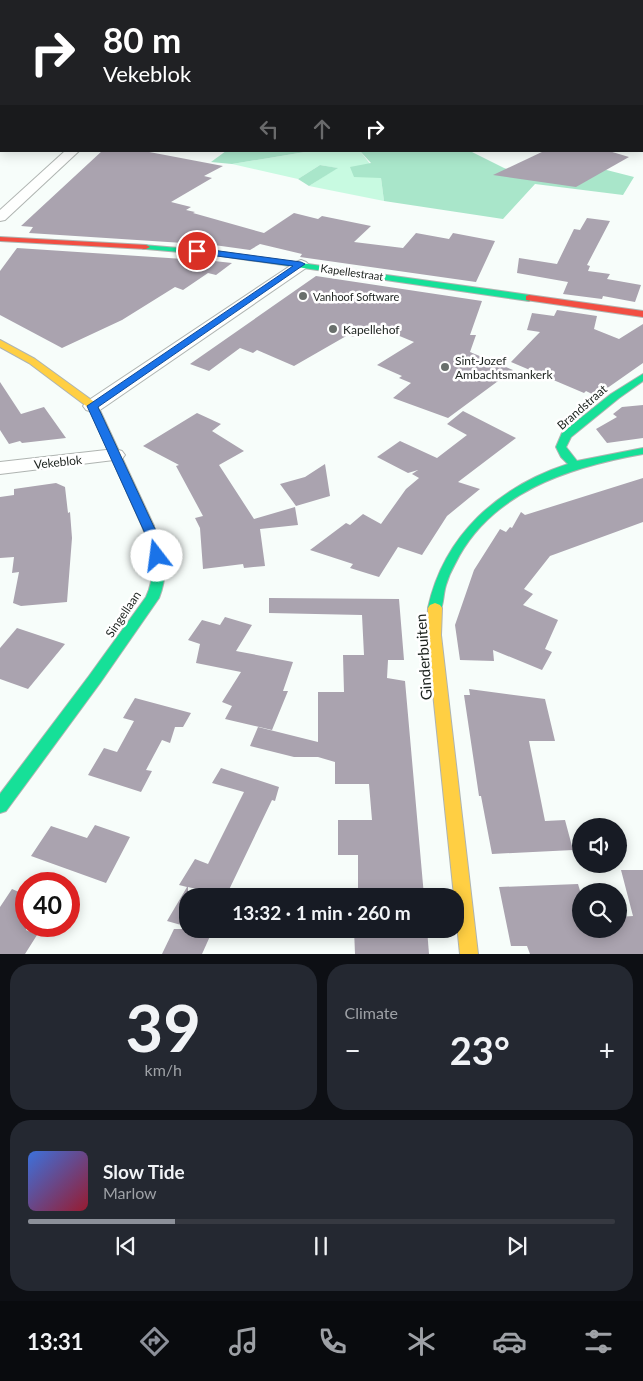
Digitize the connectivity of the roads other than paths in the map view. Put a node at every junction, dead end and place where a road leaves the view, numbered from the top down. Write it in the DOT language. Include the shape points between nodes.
graph roads {
  1 [pos="72,152"];
  2 [pos="0,217"];
  3 [pos="0,239"];
  4 [pos="301,264"];
  5 [pos="643,314"];
  6 [pos="0,342"];
  7 [pos="643,377"];
  8 [pos="92,406"];
  9 [pos="643,451"];
  10 [pos="115,455"];
  11 [pos="575,465"];
  12 [pos="0,468"];
  13 [pos="0,806"];
  14 [pos="469,954"];
  1 -- 2 [label="street"];
  3 -- 4 [label="street, Kapellestraat" via="180,249"];
  4 -- 5 [label="street, Kapellestraat"];
  4 -- 8 [label="street"];
  6 -- 8 [label="street, Singellaan" via="32,361"];
  7 -- 11 [label="street, Brandstraat" via="566,436 561,446"];
  8 -- 10 [label="street, Singellaan"];
  9 -- 11 [label="street, Ginderbuiten"];
  10 -- 12 [label="street, Vekeblok"];
  10 -- 13 [label="street, Singellaan" via="155,542 159,569 157,587 106,664"];
  11 -- 14 [label="street, Ginderbuiten" via="547,476 492,509 450,560 434,609 434,636"];
}
